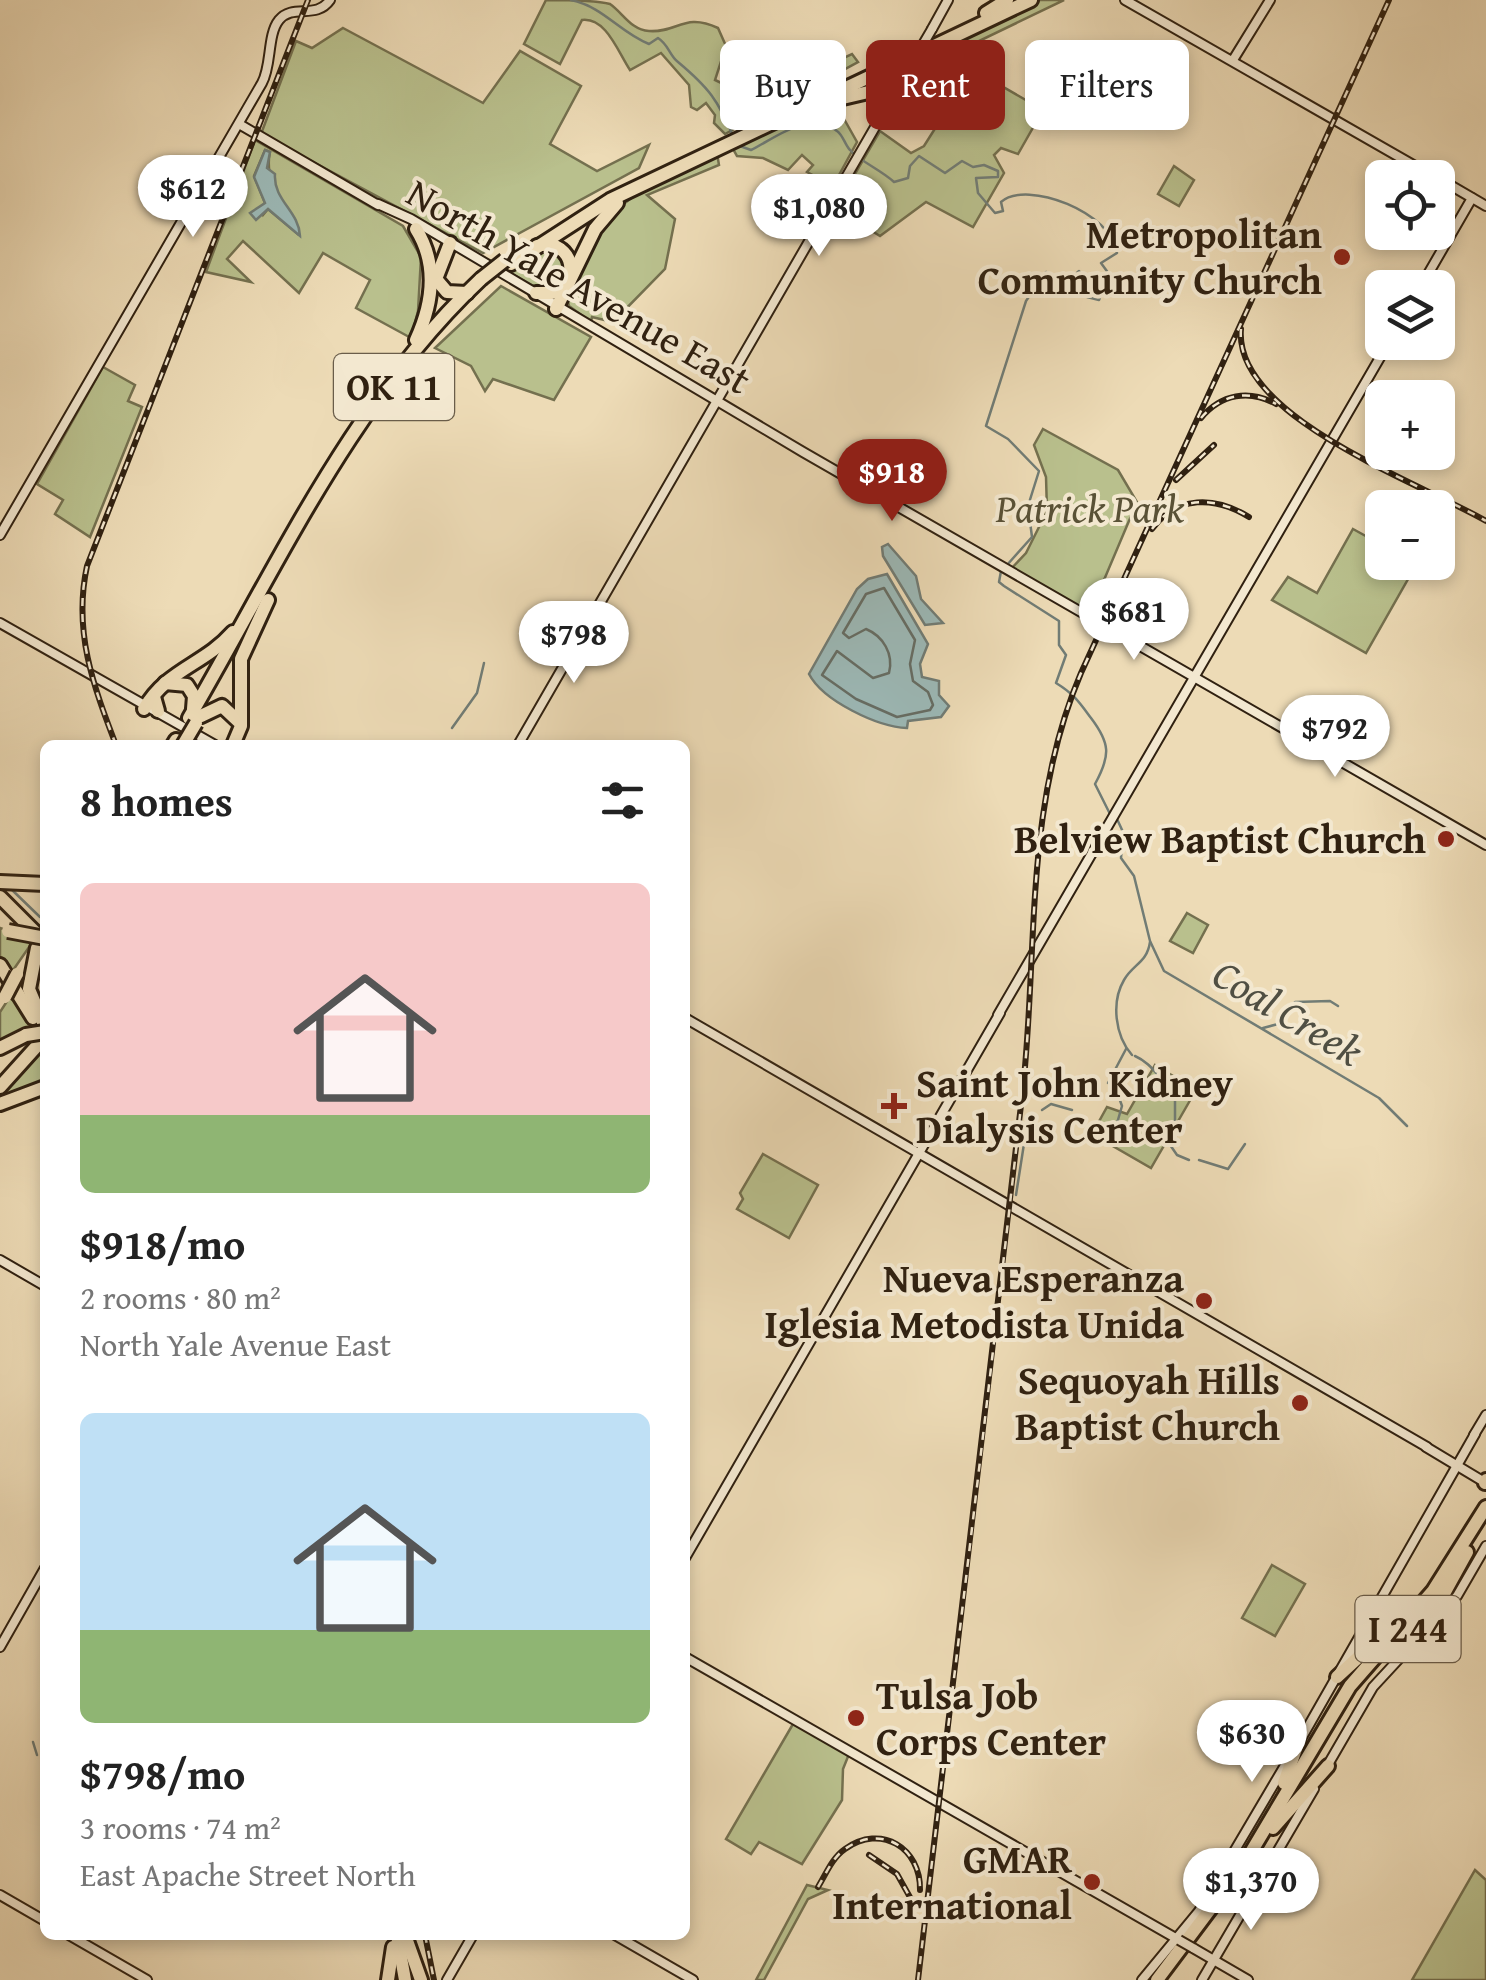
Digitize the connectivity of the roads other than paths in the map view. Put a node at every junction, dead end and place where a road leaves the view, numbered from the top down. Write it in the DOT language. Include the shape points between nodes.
graph roads {
  1 [pos="330,0"];
  2 [pos="948,0"];
  3 [pos="1007,0"];
  4 [pos="1016,0"];
  5 [pos="1031,0"];
  6 [pos="1129,1"];
  7 [pos="1268,1"];
  8 [pos="980,17"];
  9 [pos="926,40"];
  10 [pos="1234,60"];
  11 [pos="846,88"];
  12 [pos="242,124"];
  13 [pos="750,130"];
  14 [pos="872,130"];
  15 [pos="745,132"];
  16 [pos="716,146"];
  17 [pos="1406,160"];
  18 [pos="657,178"];
  19 [pos="1455,188"];
  20 [pos="1472,198"];
  21 [pos="378,204"];
  22 [pos="1486,206"];
  23 [pos="416,229"];
  24 [pos="535,247"];
  25 [pos="449,248"];
  26 [pos="432,268"];
  27 [pos="1430,270"];
  28 [pos="484,282"];
  29 [pos="467,293"];
  30 [pos="536,293"];
  31 [pos="560,303"];
  32 [pos="404,360"];
  33 [pos="1378,360"];
  34 [pos="717,400"];
  35 [pos="0,536"];
  36 [pos="262,601"];
  37 [pos="0,623"];
  38 [pos="1195,677"];
  39 [pos="148,704"];
  40 [pos="195,717"];
  41 [pos="177,740"];
  42 [pos="186,740"];
  43 [pos="200,740"];
  44 [pos="221,740"];
  45 [pos="231,740"];
  46 [pos="232,740"];
  47 [pos="521,740"];
  48 [pos="1486,845"];
  49 [pos="0,882"];
  50 [pos="40,884"];
  51 [pos="0,896"];
  52 [pos="40,928"];
  53 [pos="4,929"];
  54 [pos="40,947"];
  55 [pos="0,964"];
  56 [pos="2,1002"];
  57 [pos="690,1021"];
  58 [pos="40,1037"];
  59 [pos="0,1048"];
  60 [pos="0,1087"];
  61 [pos="40,1089"];
  62 [pos="0,1104"];
  63 [pos="919,1154"];
  64 [pos="0,1260"];
  65 [pos="40,1283"];
  66 [pos="1486,1416"];
  67 [pos="1458,1465"];
  68 [pos="1486,1481"];
  69 [pos="1486,1507"];
  70 [pos="1486,1519"];
  71 [pos="1486,1546"];
  72 [pos="690,1549"];
  73 [pos="1468,1549"];
  74 [pos="40,1577"];
  75 [pos="1416,1612"];
  76 [pos="1420,1637"];
  77 [pos="0,1648"];
  78 [pos="690,1660"];
  79 [pos="1337,1677"];
  80 [pos="1343,1704"];
  81 [pos="1298,1743"];
  82 [pos="1328,1766"];
  83 [pos="1267,1831"];
  84 [pos="0,1893"];
  85 [pos="40,1916"];
  86 [pos="1178,1939"];
  87 [pos="78,1940"];
  88 [pos="87,1940"];
  89 [pos="399,1940"];
  90 [pos="401,1940"];
  91 [pos="402,1940"];
  92 [pos="470,1940"];
  93 [pos="624,1940"];
  94 [pos="1213,1960"];
  95 [pos="147,1980"];
  96 [pos="155,1980"];
  97 [pos="388,1980"];
  98 [pos="408,1980"];
  99 [pos="421,1980"];
  100 [pos="447,1980"];
  101 [pos="693,1980"];
  102 [pos="1142,1980"];
  103 [pos="1160,1980"];
  104 [pos="1202,1980"];
  105 [pos="1248,1980"];
  1 -- 12 [label="main road" via="316,12 280,19 268,72"];
  2 -- 9 [label="main road, bridge"];
  3 -- 8 [label="highway"];
  4 -- 8 [label="highway, OK 11"];
  5 -- 11 [label="highway, OK 11"];
  6 -- 10 [label="main road"];
  7 -- 10 [label="main road"];
  8 -- 15 [label="highway, OK 11"];
  10 -- 17 [label="main road"];
  12 -- 21 [label="main road, North Yale Avenue East"];
  12 -- 35 [label="main road"];
  13 -- 15 [label="highway, OK 11"];
  14 -- 34 [label="main road"];
  15 -- 16 [label="highway, OK 11"];
  16 -- 18 [label="highway, OK 11"];
  16 -- 28 [label="highway, OK 11, bridge" via="578,210"];
  18 -- 24 [label="highway, OK 11"];
  18 -- 31 [label="highway" via="602,218"];
  19 -- 20 [label="main road"];
  20 -- 22 [label="main road"];
  20 -- 27 [label="main road"];
  21 -- 23 [label="main road, North Yale Avenue East"];
  21 -- 25 [label="main road, North Yale Avenue East"];
  23 -- 25 [label="main road, North Yale Avenue East"];
  23 -- 26 [label="highway"];
  24 -- 28 [label="highway, OK 11"];
  24 -- 31 [label="highway" via="554,245 568,255 572,269"];
  25 -- 26 [label="highway"];
  25 -- 29 [label="highway" via="436,272 439,286 449,294"];
  25 -- 30 [label="main road, North Yale Avenue East"];
  25 -- 31 [label="main road, North Yale Avenue East"];
  26 -- 32 [label="highway" via="422,324"];
  28 -- 29 [label="highway, OK 11"];
  28 -- 36 [label="highway, OK 11" via="392,390"];
  29 -- 32 [label="highway, OK 11"];
  30 -- 31 [label="main road, North Yale Avenue East"];
  30 -- 31 [label="highway" via="552,293"];
  31 -- 34 [label="main road, North Yale Avenue East"];
  32 -- 36 [label="highway, OK 11" via="360,423"];
  33 -- 38 [label="main road"];
  34 -- 38 [label="main road, North Yale Avenue East"];
  34 -- 47 [label="main road"];
  36 -- 39 [label="highway" via="219,647 161,682"];
  36 -- 40 [label="highway, OK 11"];
  36 -- 46 [label="highway" via="240,659 241,726"];
  37 -- 39 [label="main road"];
  38 -- 48 [label="main road, North Yale Avenue East"];
  38 -- 63 [label="main road"];
  39 -- 40 [label="highway" via="166,682 182,682 193,692"];
  39 -- 43 [label="main road"];
  39 -- 44 [label="main road"];
  40 -- 41 [label="highway, OK 11"];
  40 -- 42 [label="highway, OK 11, bridge"];
  40 -- 45 [label="highway" via="213,706 232,710 238,722"];
  49 -- 50 [label="highway"];
  51 -- 52 [label="highway"];
  53 -- 54 [label="highway, bridge"];
  54 -- 56 [label="highway, bridge"];
  54 -- 58 [label="highway" via="30,989"];
  55 -- 58 [label="highway"];
  57 -- 63 [label="main road"];
  58 -- 59 [label="highway"];
  58 -- 60 [label="highway"];
  61 -- 62 [label="highway"];
  63 -- 67 [label="main road"];
  63 -- 72 [label="main road"];
  64 -- 65 [label="main road"];
  66 -- 67 [label="main road"];
  67 -- 68 [label="main road"];
  67 -- 79 [label="main road"];
  69 -- 75 [label="highway, I 244"];
  70 -- 73 [label="highway, I 244"];
  71 -- 76 [label="main road"];
  73 -- 76 [label="highway"];
  73 -- 80 [label="highway, I 244" via="1446,1586"];
  74 -- 77 [label="main road"];
  75 -- 79 [label="highway"];
  75 -- 80 [label="highway, I 244" via="1372,1658"];
  76 -- 82 [label="main road" via="1373,1687"];
  78 -- 86 [label="main road"];
  79 -- 81 [label="main road"];
  80 -- 83 [label="highway, I 244"];
  81 -- 83 [label="highway"];
  81 -- 86 [label="main road"];
  82 -- 83 [label="highway"];
  82 -- 94 [label="main road"];
  83 -- 103 [label="highway, I 244" via="1236,1886"];
  84 -- 85 [label="main road"];
  86 -- 94 [label="main road, bridge"];
  86 -- 102 [label="main road"];
  87 -- 95 [label="main road"];
  88 -- 96 [label="main road"];
  89 -- 97 [label="highway"];
  90 -- 98 [label="highway"];
  91 -- 99 [label="highway"];
  92 -- 100 [label="main road"];
  93 -- 101 [label="main road"];
  94 -- 104 [label="main road"];
  94 -- 105 [label="main road"];
}
